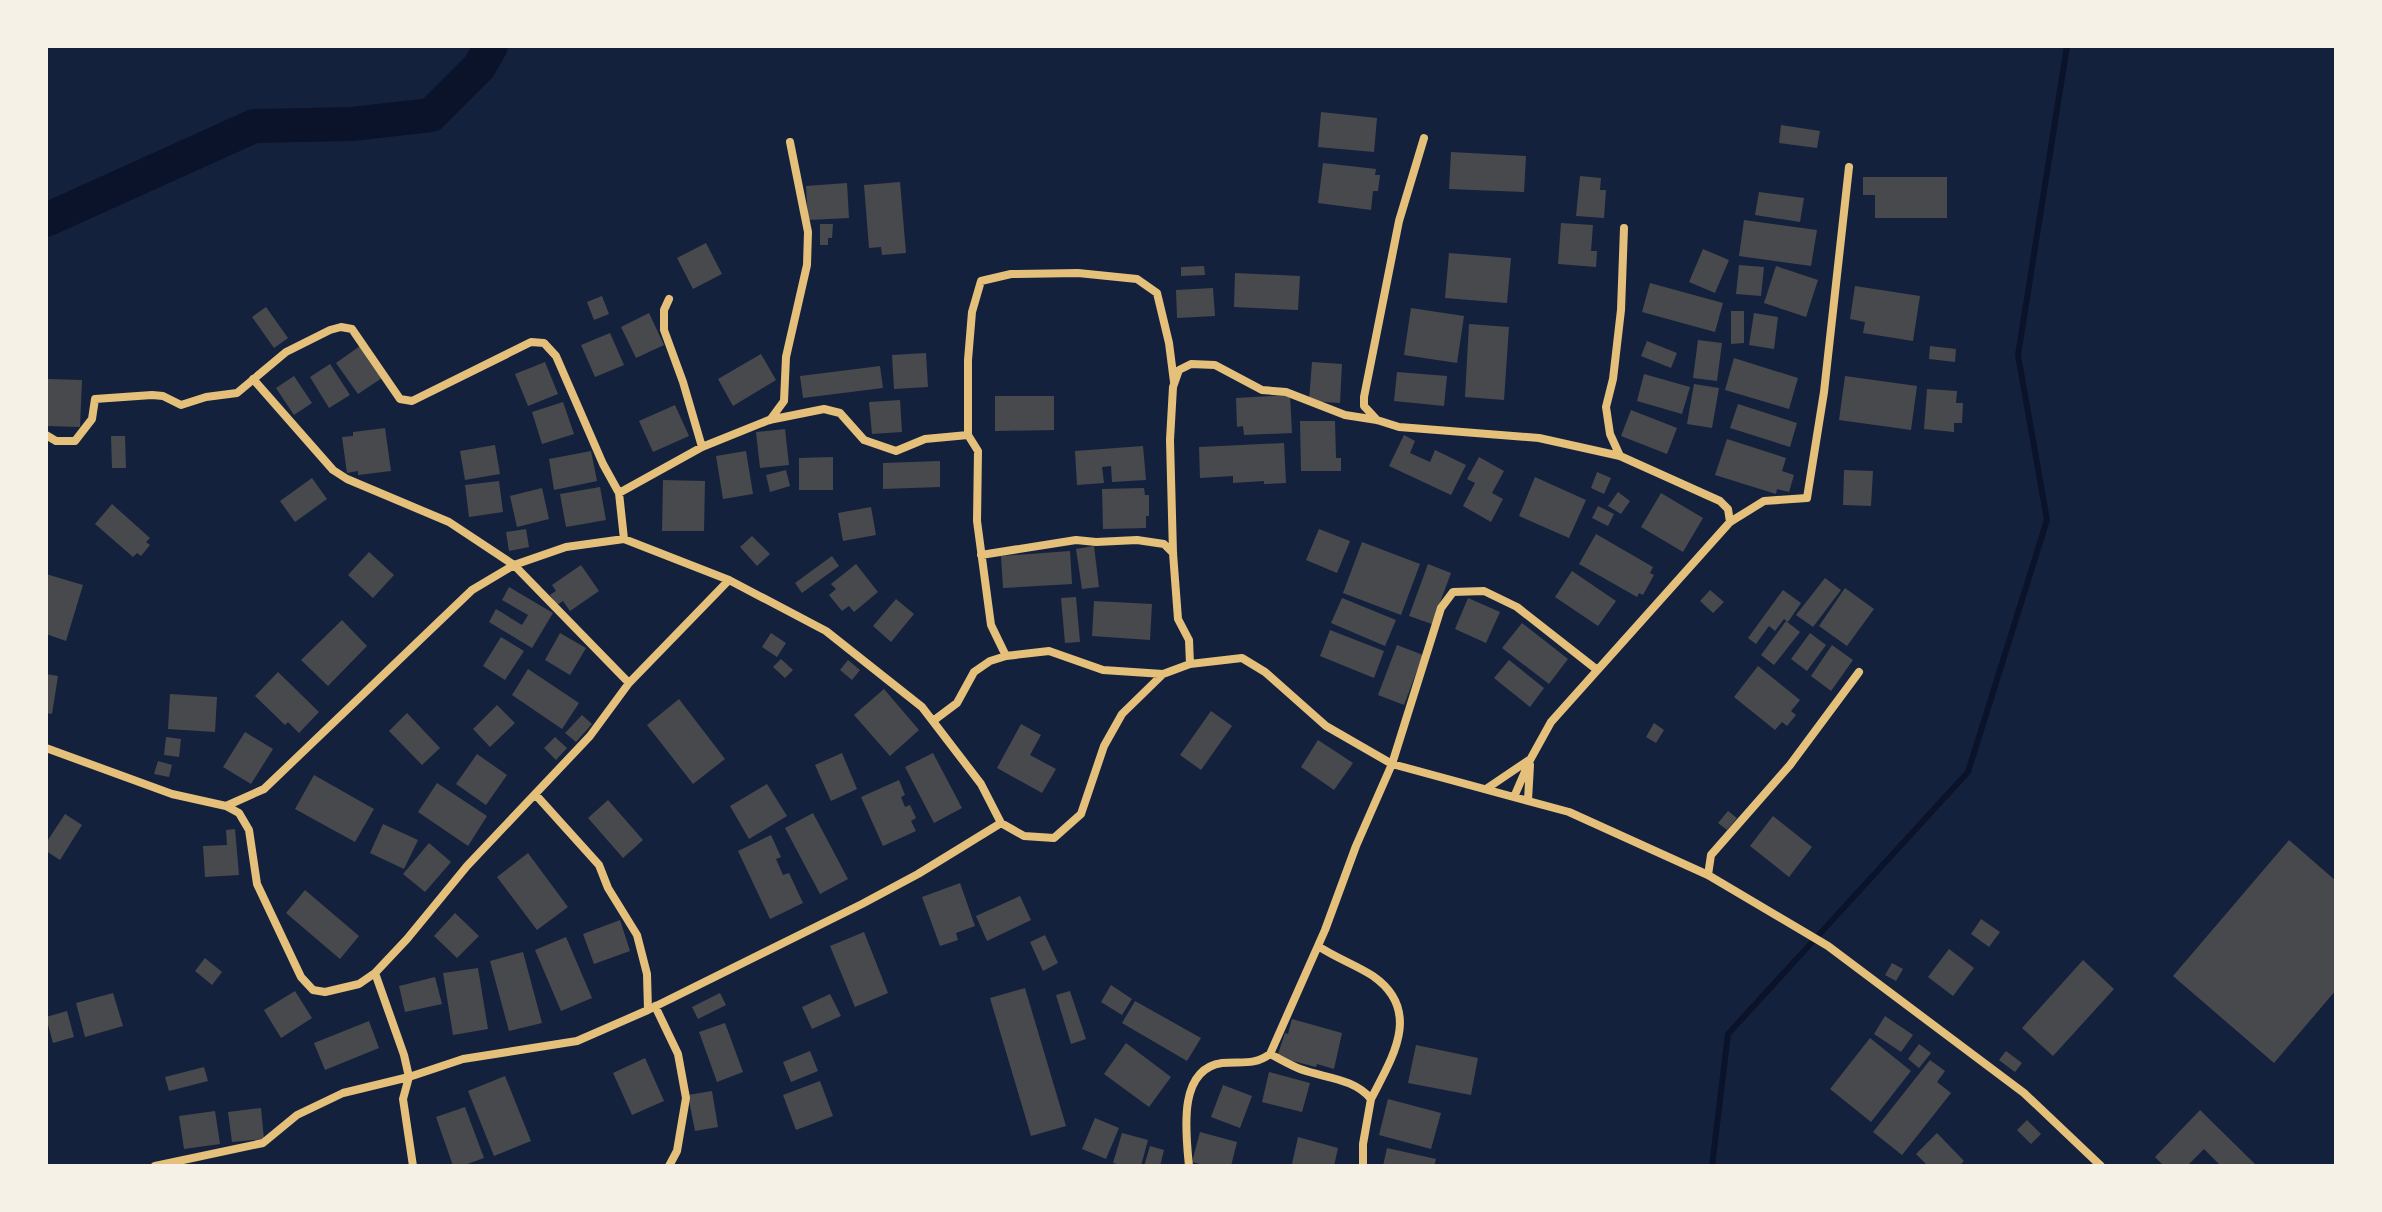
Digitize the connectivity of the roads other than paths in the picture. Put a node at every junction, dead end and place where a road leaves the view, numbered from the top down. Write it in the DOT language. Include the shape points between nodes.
graph roads {
  1 [pos="1424,138"];
  2 [pos="790,142"];
  3 [pos="1849,167"];
  4 [pos="1624,228"];
  5 [pos="669,299"];
  6 [pos="253,379"];
  7 [pos="1174,385"];
  8 [pos="769,420"];
  9 [pos="1377,420"];
  10 [pos="46,435"];
  11 [pos="968,435"];
  12 [pos="702,447"];
  13 [pos="1620,456"];
  14 [pos="619,493"];
  15 [pos="1730,522"];
  16 [pos="624,539"];
  17 [pos="1173,553"];
  18 [pos="981,555"];
  19 [pos="514,565"];
  20 [pos="729,580"];
  21 [pos="1006,656"];
  22 [pos="1190,664"];
  23 [pos="1596,669"];
  24 [pos="1859,672"];
  25 [pos="1163,674"];
  26 [pos="629,683"];
  27 [pos="933,721"];
  28 [pos="46,748"];
  29 [pos="1530,760"];
  30 [pos="1392,764"];
  31 [pos="1486,789"];
  32 [pos="535,794"];
  33 [pos="1514,797"];
  34 [pos="1528,800"];
  35 [pos="226,806"];
  36 [pos="1001,823"];
  37 [pos="1708,875"];
  38 [pos="1318,946"];
  39 [pos="375,973"];
  40 [pos="652,1008"];
  41 [pos="1270,1054"];
  42 [pos="409,1077"];
  43 [pos="1371,1099"];
  44 [pos="155,1166"];
  45 [pos="413,1166"];
  46 [pos="669,1166"];
  47 [pos="1189,1166"];
  48 [pos="1363,1166"];
  49 [pos="2101,1166"];
  1 -- 9 [label="street" via="1399,221 1364,397 1364,406"];
  2 -- 8 [label="street" via="808,232 807,265 786,357 784,401"];
  3 -- 15 [label="street" via="1807,498 1764,501"];
  4 -- 13 [label="street" via="1621,310 1606,407"];
  5 -- 12 [label="street" via="664,330"];
  6 -- 10 [label="street" via="237,393 181,405 152,395 95,399 92,419 75,441"];
  6 -- 14 [label="street" via="286,352 341,327 352,329 400,399 412,401 531,342 544,343 556,356"];
  6 -- 19 [label="street" via="333,470 449,522"];
  7 -- 9 [label="street" via="1179,370 1191,364 1215,365 1262,390 1286,392 1345,415"];
  7 -- 11 [label="street" via="1157,293 1137,279 1078,273 1011,274 981,281 972,312"];
  7 -- 17 [label="street"];
  8 -- 11 [label="street" via="824,409 840,413 864,440 896,451 925,439"];
  8 -- 12 [label="street"];
  9 -- 13 [label="street" via="1399,427 1539,438"];
  11 -- 18 [label="street" via="978,451"];
  12 -- 14 [label="street"];
  13 -- 15 [label="street" via="1720,501"];
  14 -- 16 [label="street"];
  15 -- 23 [label="street"];
  16 -- 19 [label="street" via="566,547"];
  16 -- 20 [label="street"];
  17 -- 18 [label="street" via="1164,544 1137,540 1076,540"];
  17 -- 22 [label="street" via="1178,619 1189,640"];
  18 -- 21 [label="street" via="991,625"];
  19 -- 26 [label="street"];
  19 -- 35 [label="street" via="472,590 264,789"];
  20 -- 26 [label="street"];
  20 -- 27 [label="street" via="826,631"];
  21 -- 25 [label="street" via="1049,651 1103,670"];
  21 -- 27 [label="street" via="974,672 957,703"];
  22 -- 25 [label="street"];
  22 -- 30 [label="street" via="1242,658 1326,726"];
  23 -- 29 [label="street" via="1551,722"];
  23 -- 30 [label="street" via="1517,607 1484,591 1453,592 1441,608"];
  24 -- 37 [label="street" via="1790,765 1711,855"];
  25 -- 36 [label="street" via="1122,714 1104,746 1081,814 1054,838 1024,836"];
  26 -- 32 [label="street" via="590,736"];
  27 -- 36 [label="street" via="981,784"];
  28 -- 35 [label="street" via="172,794"];
  29 -- 31 [label="street"];
  29 -- 33 [label="street"];
  29 -- 34 [label="street"];
  30 -- 31 [label="street"];
  30 -- 38 [label="street"];
  31 -- 33 [label="street"];
  32 -- 39 [label="street"];
  32 -- 40 [label="street" via="599,865 637,935"];
  33 -- 34 [label="street"];
  34 -- 37 [label="street" via="1569,812"];
  35 -- 39 [label="street" via="239,813 249,830 257,884 301,977 313,990 325,992 359,984"];
  36 -- 40 [label="street" via="862,904"];
  37 -- 49 [label="street" via="1828,946 2024,1093"];
  38 -- 41 [label="street"];
  38 -- 43 [label="street" via="1371,974 1387,987 1399,1009 1400,1035"];
  39 -- 42 [label="street"];
  40 -- 42 [label="street" via="577,1041 463,1059"];
  40 -- 46 [label="street" via="678,1054 686,1098 677,1151"];
  41 -- 43 [label="street" via="1299,1069 1349,1083"];
  41 -- 47 [label="street" via="1250,1063 1220,1063 1206,1069 1190,1088 1185,1125"];
  42 -- 44 [label="street" via="343,1093 297,1115 263,1143"];
  42 -- 45 [label="street" via="403,1099"];
  43 -- 48 [label="street"];
}
